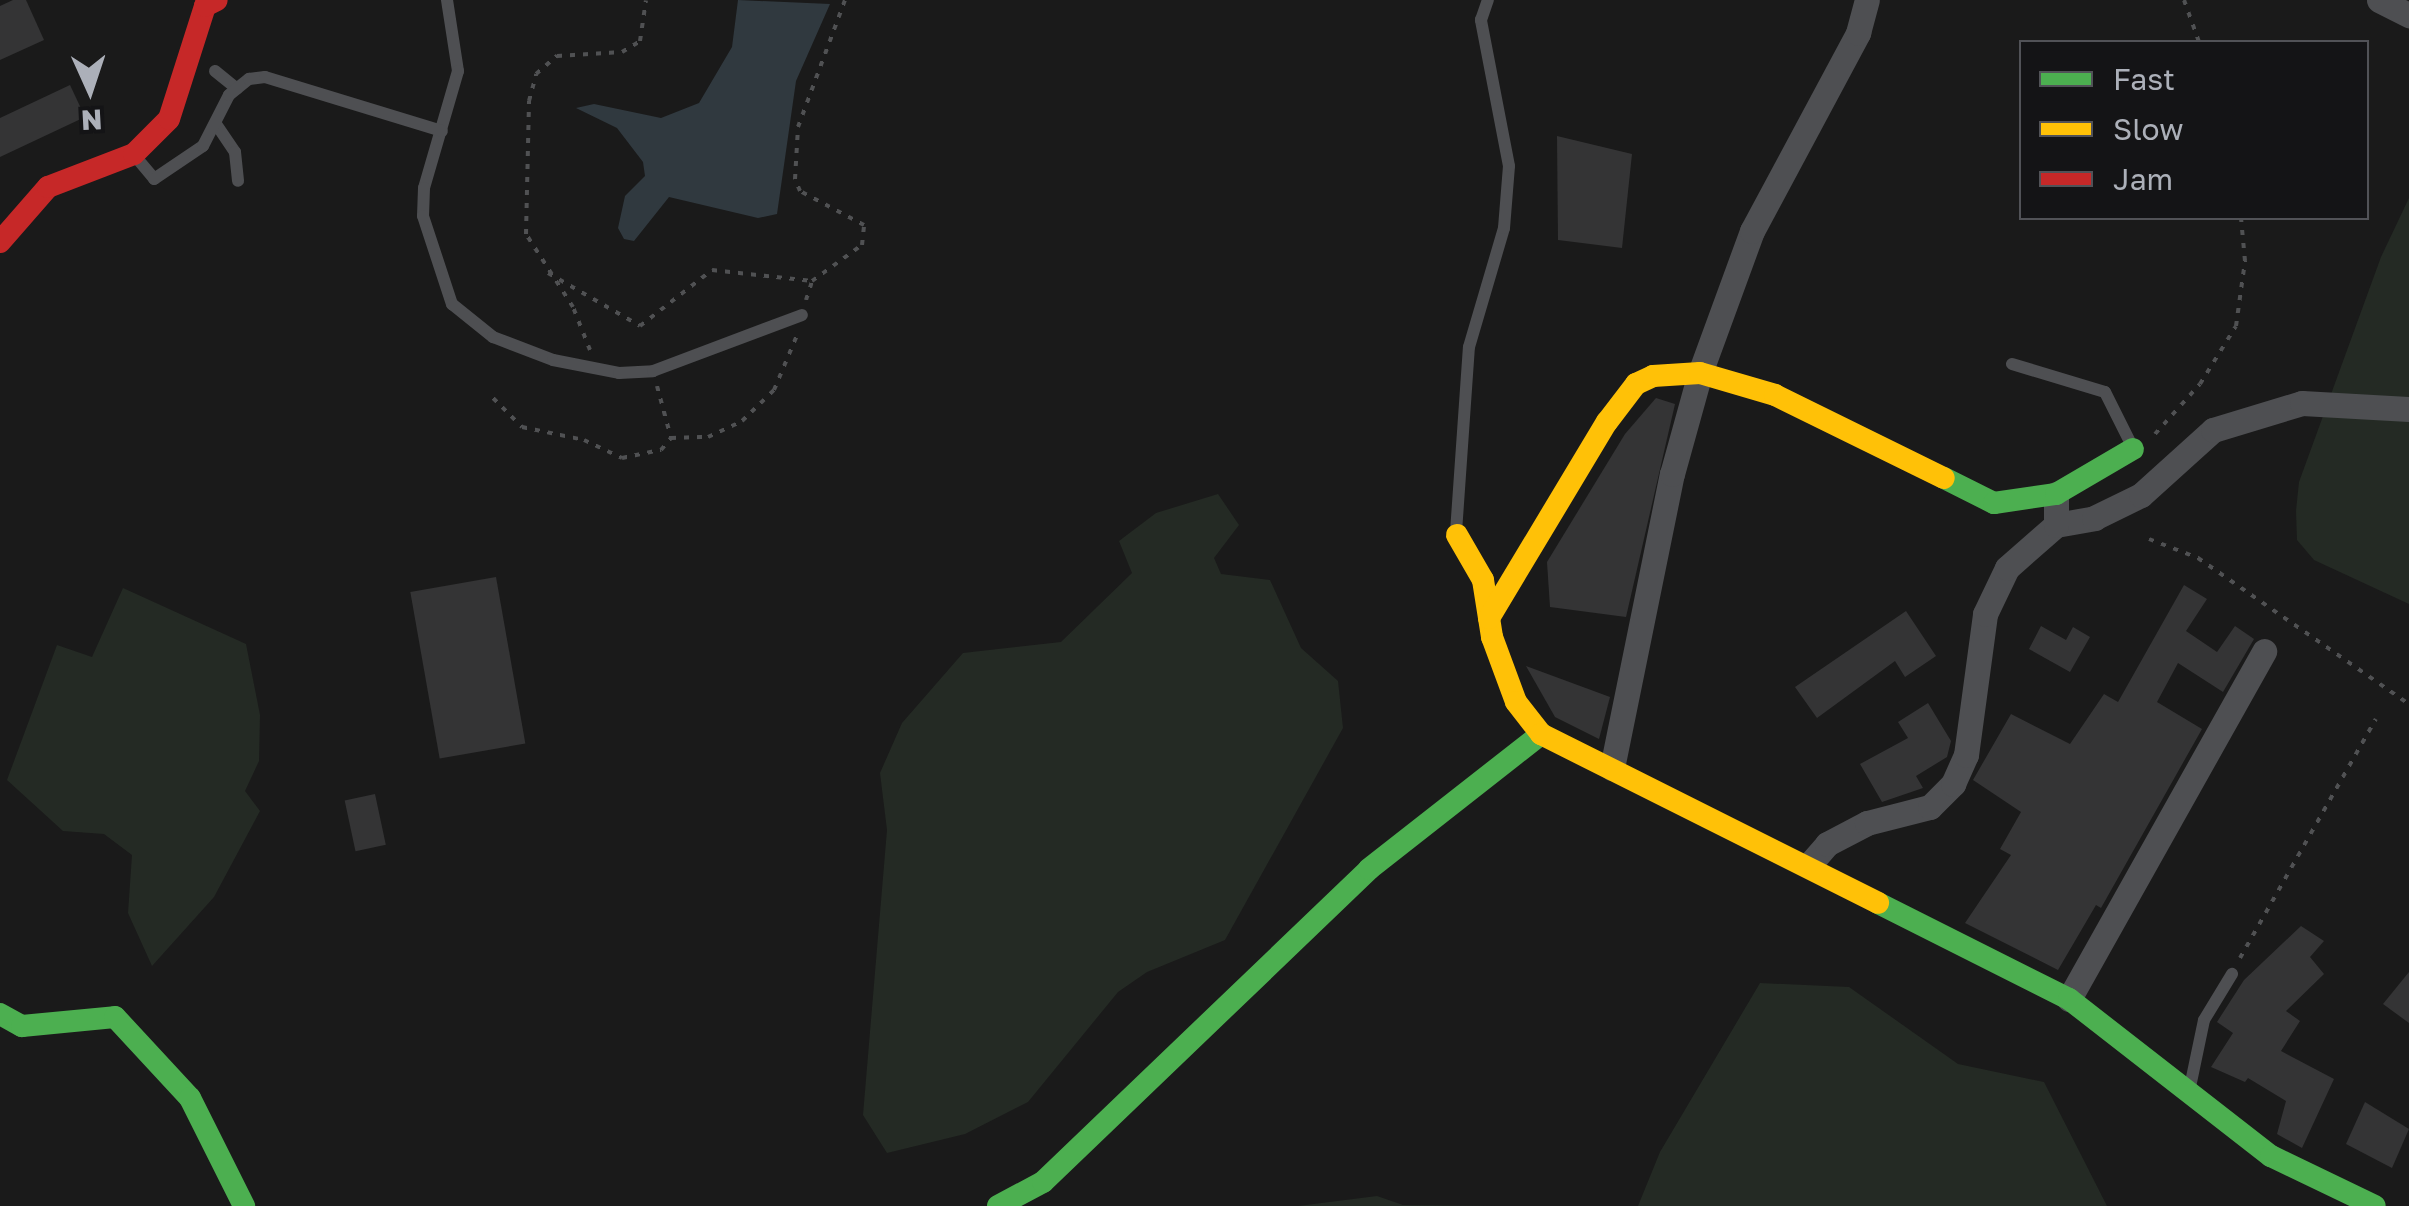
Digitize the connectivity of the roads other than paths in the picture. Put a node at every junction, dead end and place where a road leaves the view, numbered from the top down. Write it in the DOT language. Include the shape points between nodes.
graph roads {
  1 [pos="216,0"];
  2 [pos="446,0"];
  3 [pos="1488,0"];
  4 [pos="1867,0"];
  5 [pos="2379,0"];
  6 [pos="2409,16"];
  7 [pos="215,71"];
  8 [pos="236,89"];
  9 [pos="216,124"];
  10 [pos="442,130"];
  11 [pos="134,154"];
  12 [pos="238,181"];
  13 [pos="0,242"];
  14 [pos="802,316"];
  15 [pos="2012,364"];
  16 [pos="1700,373"];
  17 [pos="2409,410"];
  18 [pos="2133,449"];
  19 [pos="2056,494"];
  20 [pos="2056,525"];
  21 [pos="1457,535"];
  22 [pos="1489,618"];
  23 [pos="2264,651"];
  24 [pos="1540,734"];
  25 [pos="1612,768"];
  26 [pos="1809,865"];
  27 [pos="2232,974"];
  28 [pos="2069,999"];
  29 [pos="0,1014"];
  30 [pos="2189,1093"];
  31 [pos="244,1206"];
  32 [pos="998,1206"];
  33 [pos="2375,1206"];
  1 -- 11 [label="street" via="206,6 170,118"];
  2 -- 10 [label="lane" via="458,71"];
  3 -- 21 [label="lane" via="1482,20 1509,166 1504,228 1469,347"];
  4 -- 16 [label="street" via="1858,34 1752,231"];
  5 -- 6 [label="street"];
  7 -- 8 [label="lane"];
  8 -- 9 [label="lane"];
  8 -- 10 [label="lane" via="265,77"];
  9 -- 11 [label="lane" via="204,146 154,178"];
  9 -- 12 [label="lane" via="235,152"];
  10 -- 14 [label="lane" via="423,216 452,304 493,337 598,369 652,371"];
  11 -- 13 [label="street" via="48,187"];
  15 -- 18 [label="lane" via="2105,392"];
  16 -- 19 [label="street" via="1775,395 1994,503"];
  16 -- 22 [label="street" via="1636,384"];
  16 -- 25 [label="street" via="1672,474"];
  17 -- 20 [label="street" via="2302,403 2212,430 2142,496 2094,518"];
  18 -- 19 [label="street"];
  19 -- 20 [label="street"];
  20 -- 26 [label="street" via="2007,568 1985,614 1966,754 1953,784 1930,807 1867,822 1827,844"];
  21 -- 22 [label="street" via="1483,580"];
  22 -- 24 [label="street" via="1516,702"];
  23 -- 28 [label="street"];
  24 -- 25 [label="street"];
  24 -- 32 [label="street" via="1369,869 1042,1182"];
  25 -- 26 [label="street"];
  26 -- 28 [label="street"];
  27 -- 30 [label="lane" via="2204,1020"];
  28 -- 30 [label="street"];
  29 -- 31 [label="street" via="22,1026 115,1017 190,1098"];
  30 -- 33 [label="street" via="2271,1156"];
}
